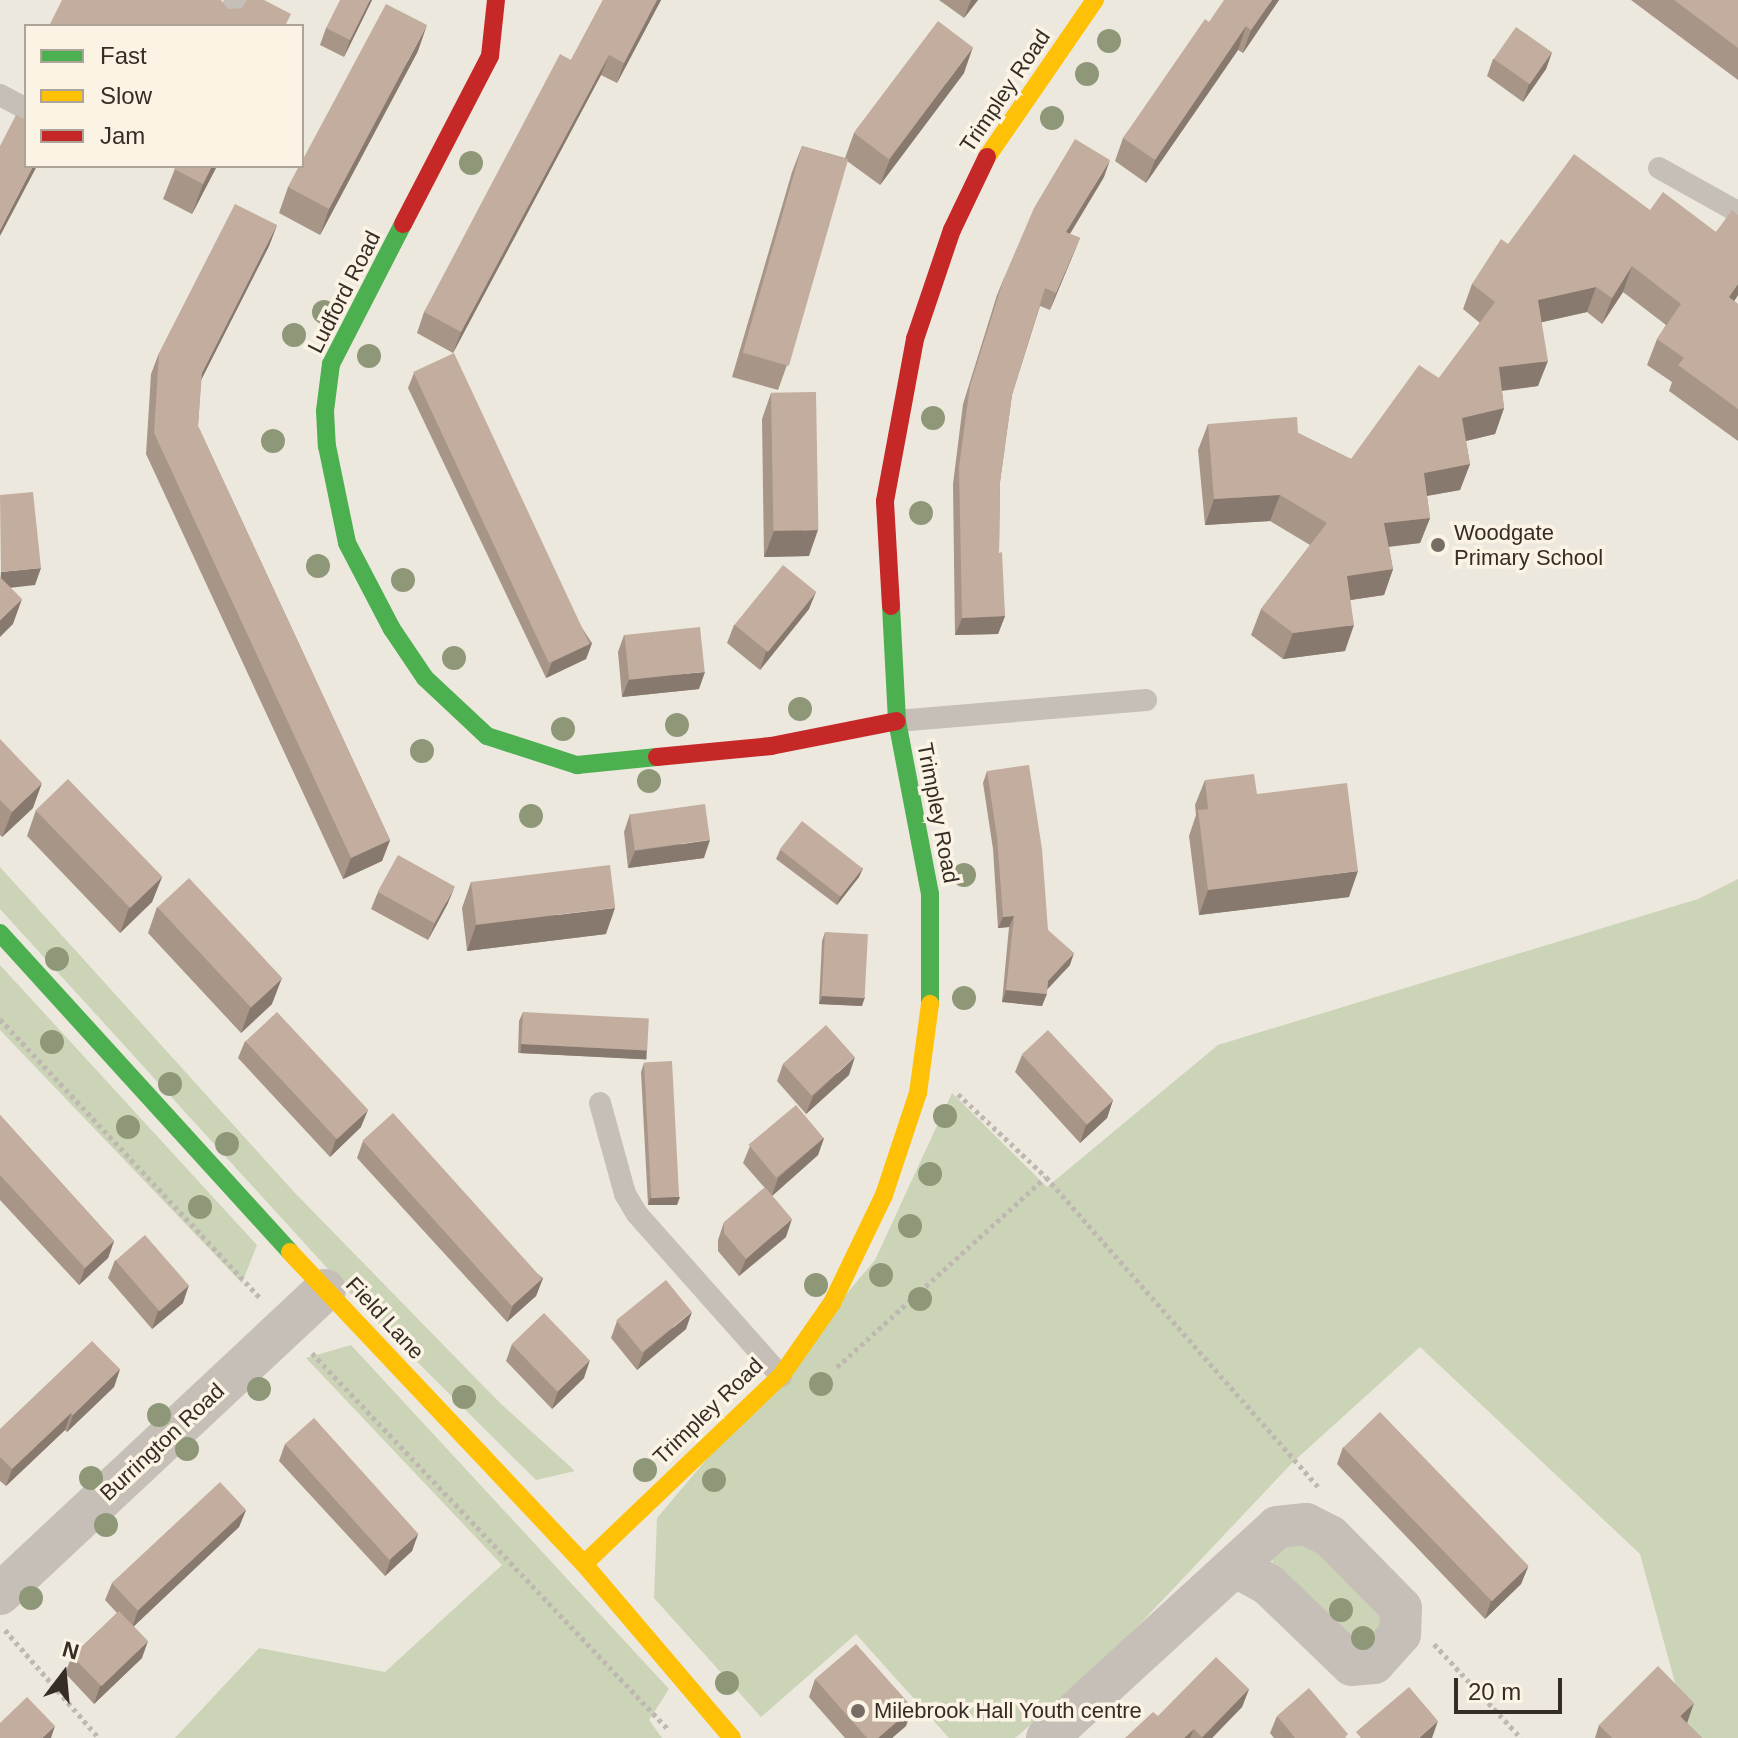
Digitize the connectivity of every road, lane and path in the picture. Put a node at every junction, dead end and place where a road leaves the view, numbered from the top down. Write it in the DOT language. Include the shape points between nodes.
graph roads {
  1 [pos="236,0"];
  2 [pos="496,0"];
  3 [pos="1094,1"];
  4 [pos="224,24"];
  5 [pos="0,95"];
  6 [pos="24,108"];
  7 [pos="1659,168"];
  8 [pos="1738,212"];
  9 [pos="1146,700"];
  10 [pos="897,721"];
  11 [pos="0,933"];
  12 [pos="0,1019"];
  13 [pos="923,1060"];
  14 [pos="600,1103"];
  15 [pos="1046,1177"];
  16 [pos="325,1290"];
  17 [pos="287,1326"];
  18 [pos="781,1376"];
  19 [pos="1330,1536"];
  20 [pos="584,1564"];
  21 [pos="1236,1567"];
  22 [pos="0,1594"];
  23 [pos="1401,1608"];
  24 [pos="0,1624"];
  25 [pos="99,1738"];
  26 [pos="676,1738"];
  27 [pos="732,1738"];
  28 [pos="1047,1738"];
  29 [pos="1521,1738"];
  1 -- 4 [label="lane"];
  2 -- 10 [label="street, Ludford Road" via="490,56 331,364 327,446 347,543 392,629 425,678 487,736 577,765 771,746"];
  3 -- 10 [label="street, Trimpley Road" via="989,152 952,230 915,339 885,501"];
  5 -- 6 [label="lane"];
  7 -- 8 [label="lane"];
  9 -- 10 [label="lane"];
  10 -- 13 [label="street, Trimpley Road" via="930,894 932,990"];
  11 -- 16 [label="street, Field Lane"];
  12 -- 17 [label="path"];
  13 -- 15 [label="path"];
  13 -- 18 [label="street, Trimpley Road" via="918,1093 884,1195 832,1303"];
  14 -- 18 [label="lane" via="625,1194 637,1214"];
  15 -- 18 [label="path" via="840,1367"];
  15 -- 19 [label="path" via="1322,1491"];
  16 -- 17 [label="street, Burrington Road"];
  16 -- 20 [label="street, Field Lane"];
  17 -- 22 [label="street, Burrington Road"];
  17 -- 26 [label="path"];
  18 -- 20 [label="street, Trimpley Road"];
  19 -- 21 [label="street" via="1306,1524 1277,1527"];
  19 -- 23 [label="street"];
  20 -- 27 [label="street, Field Lane"];
  21 -- 23 [label="street" via="1269,1585 1352,1665 1374,1663 1390,1647 1400,1634"];
  21 -- 28 [label="street"];
  23 -- 29 [label="path"];
  24 -- 25 [label="path"];
}
